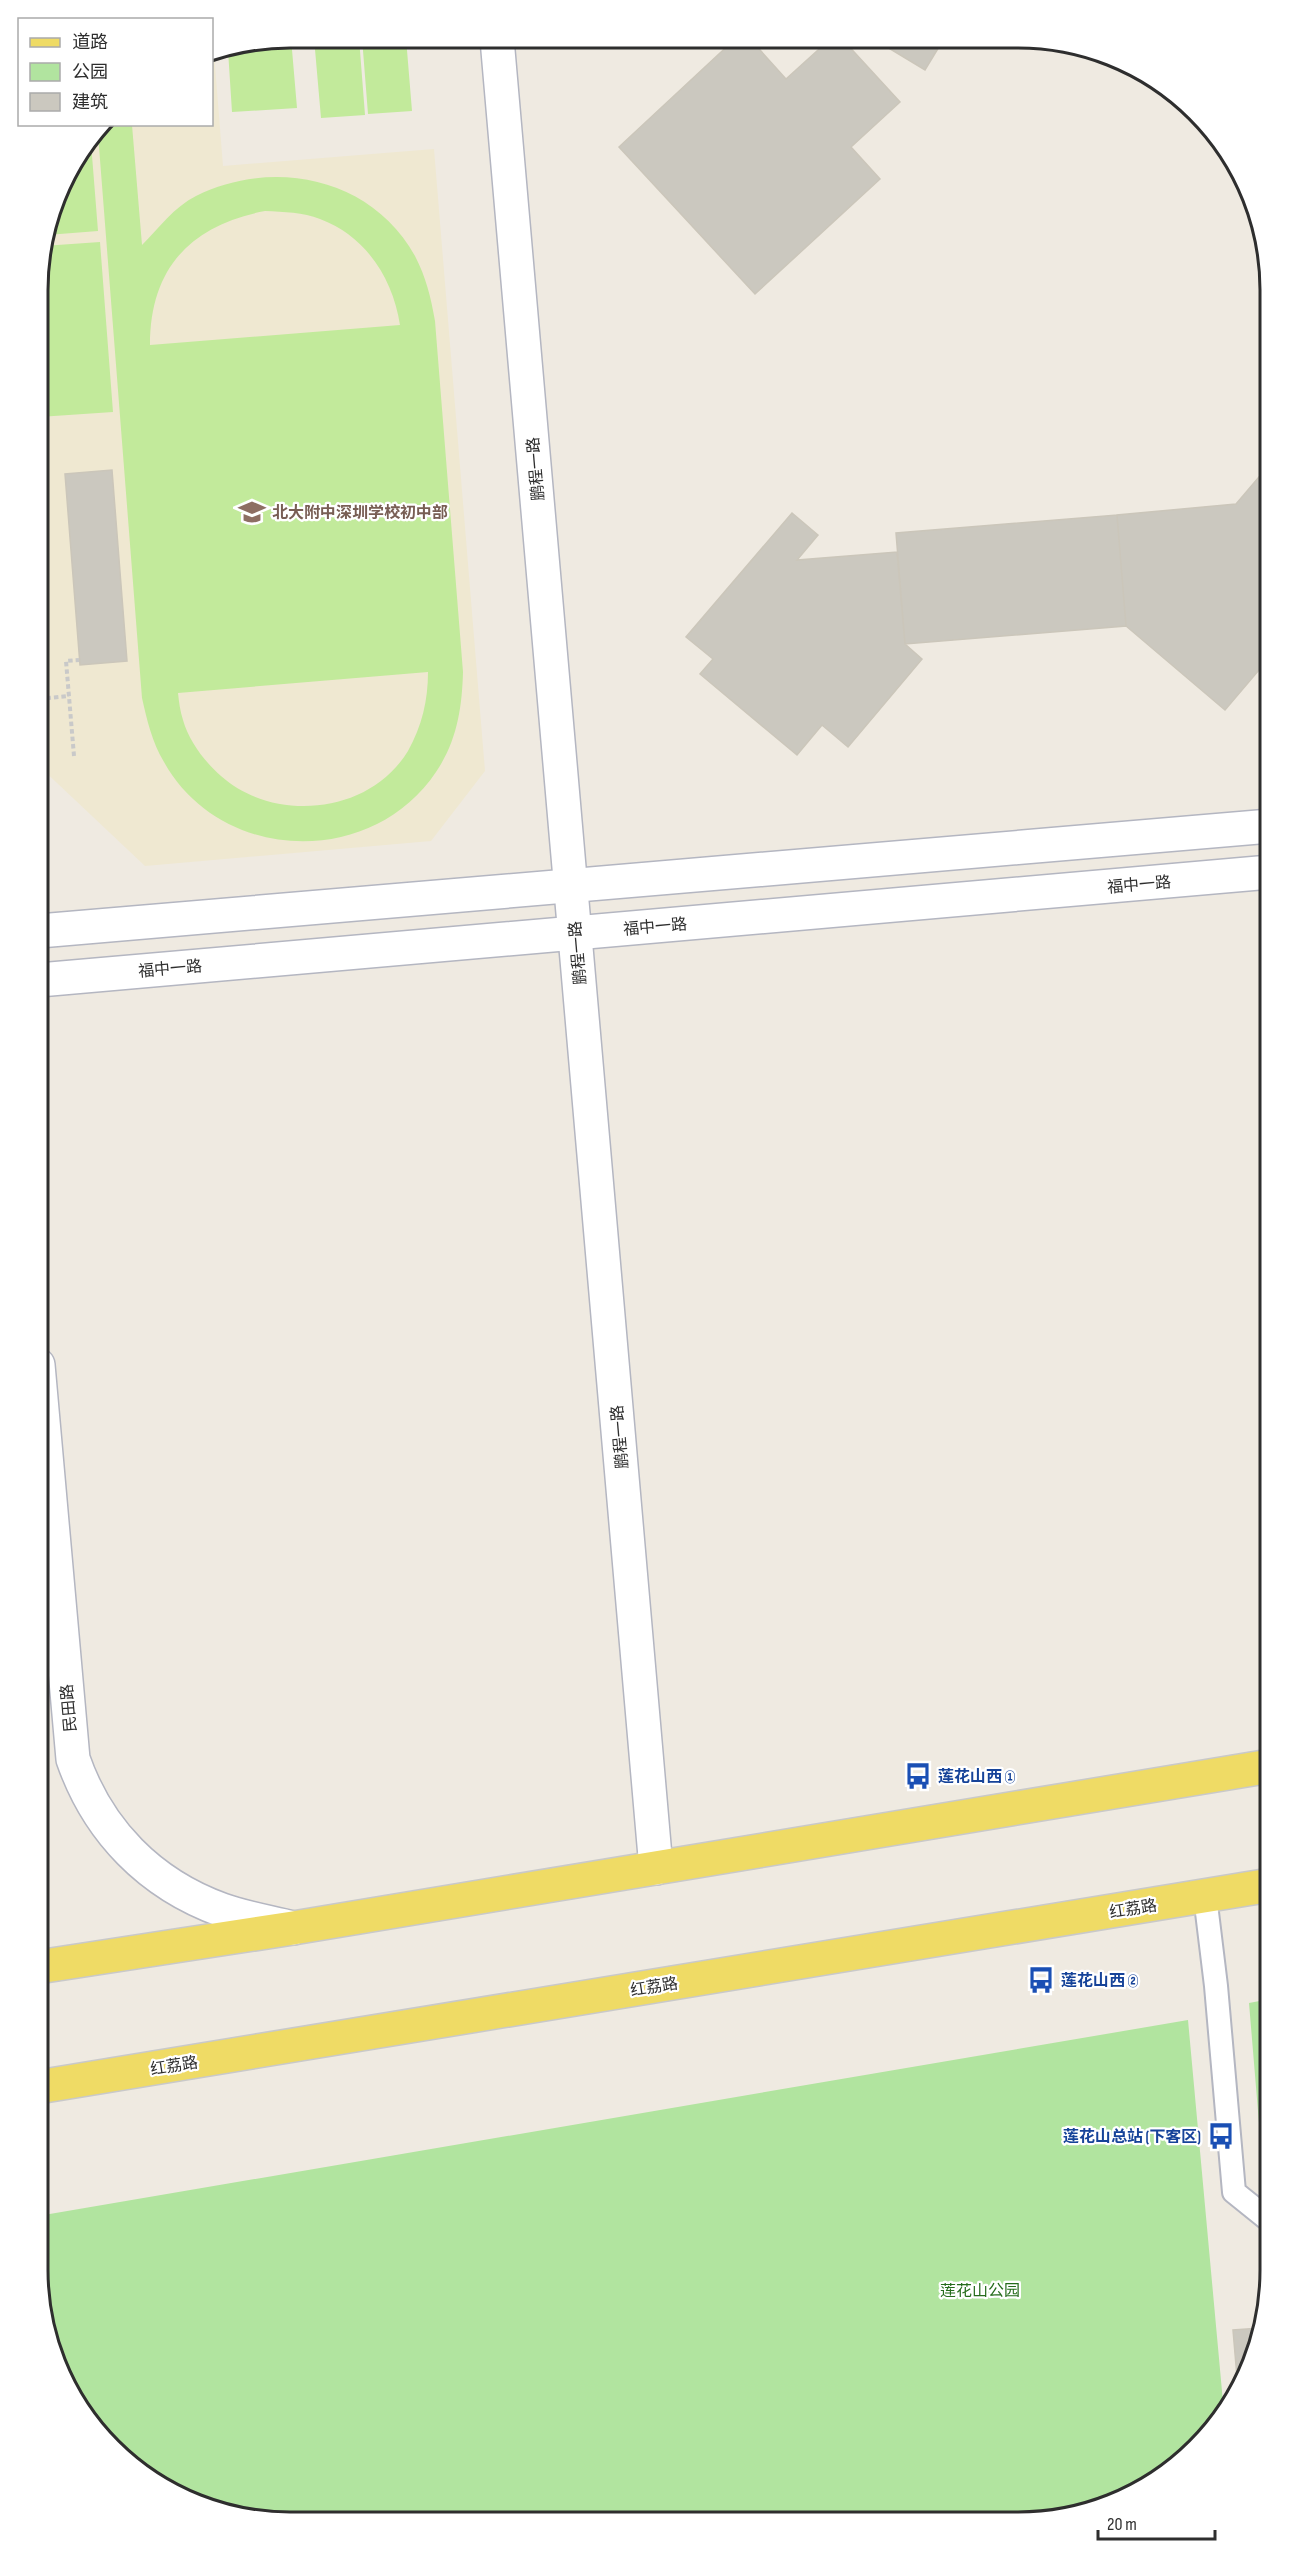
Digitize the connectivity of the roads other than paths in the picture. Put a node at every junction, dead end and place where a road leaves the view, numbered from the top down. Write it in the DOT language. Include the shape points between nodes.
graph roads {
  1 [pos="498,48"];
  2 [pos="1260,827"];
  3 [pos="1260,873"];
  4 [pos="571,886"];
  5 [pos="48,930"];
  6 [pos="575,934"];
  7 [pos="48,979"];
  8 [pos="48,1478"];
  9 [pos="1260,1768"];
  10 [pos="656,1868"];
  11 [pos="1260,1887"];
  12 [pos="1205,1896"];
  13 [pos="293,1928"];
  14 [pos="48,1965"];
  15 [pos="48,2085"];
  16 [pos="1260,2213"];
  1 -- 4 [label="street, 鹏程一路"];
  2 -- 4 [label="street"];
  3 -- 6 [label="street, 福中一路"];
  4 -- 5 [label="street"];
  4 -- 6 [label="street, 鹏程一路"];
  6 -- 7 [label="street, 福中一路"];
  6 -- 10 [label="street, 鹏程一路"];
  8 -- 13 [label="street, 民田路" via="73,1759 89,1798 124,1848 163,1881 224,1910"];
  9 -- 10 [label="main road"];
  10 -- 13 [label="main road"];
  11 -- 12 [label="main road, 红荔路"];
  12 -- 15 [label="main road, 红荔路"];
  12 -- 16 [label="lane" via="1234,2192"];
  13 -- 14 [label="main road"];
}
